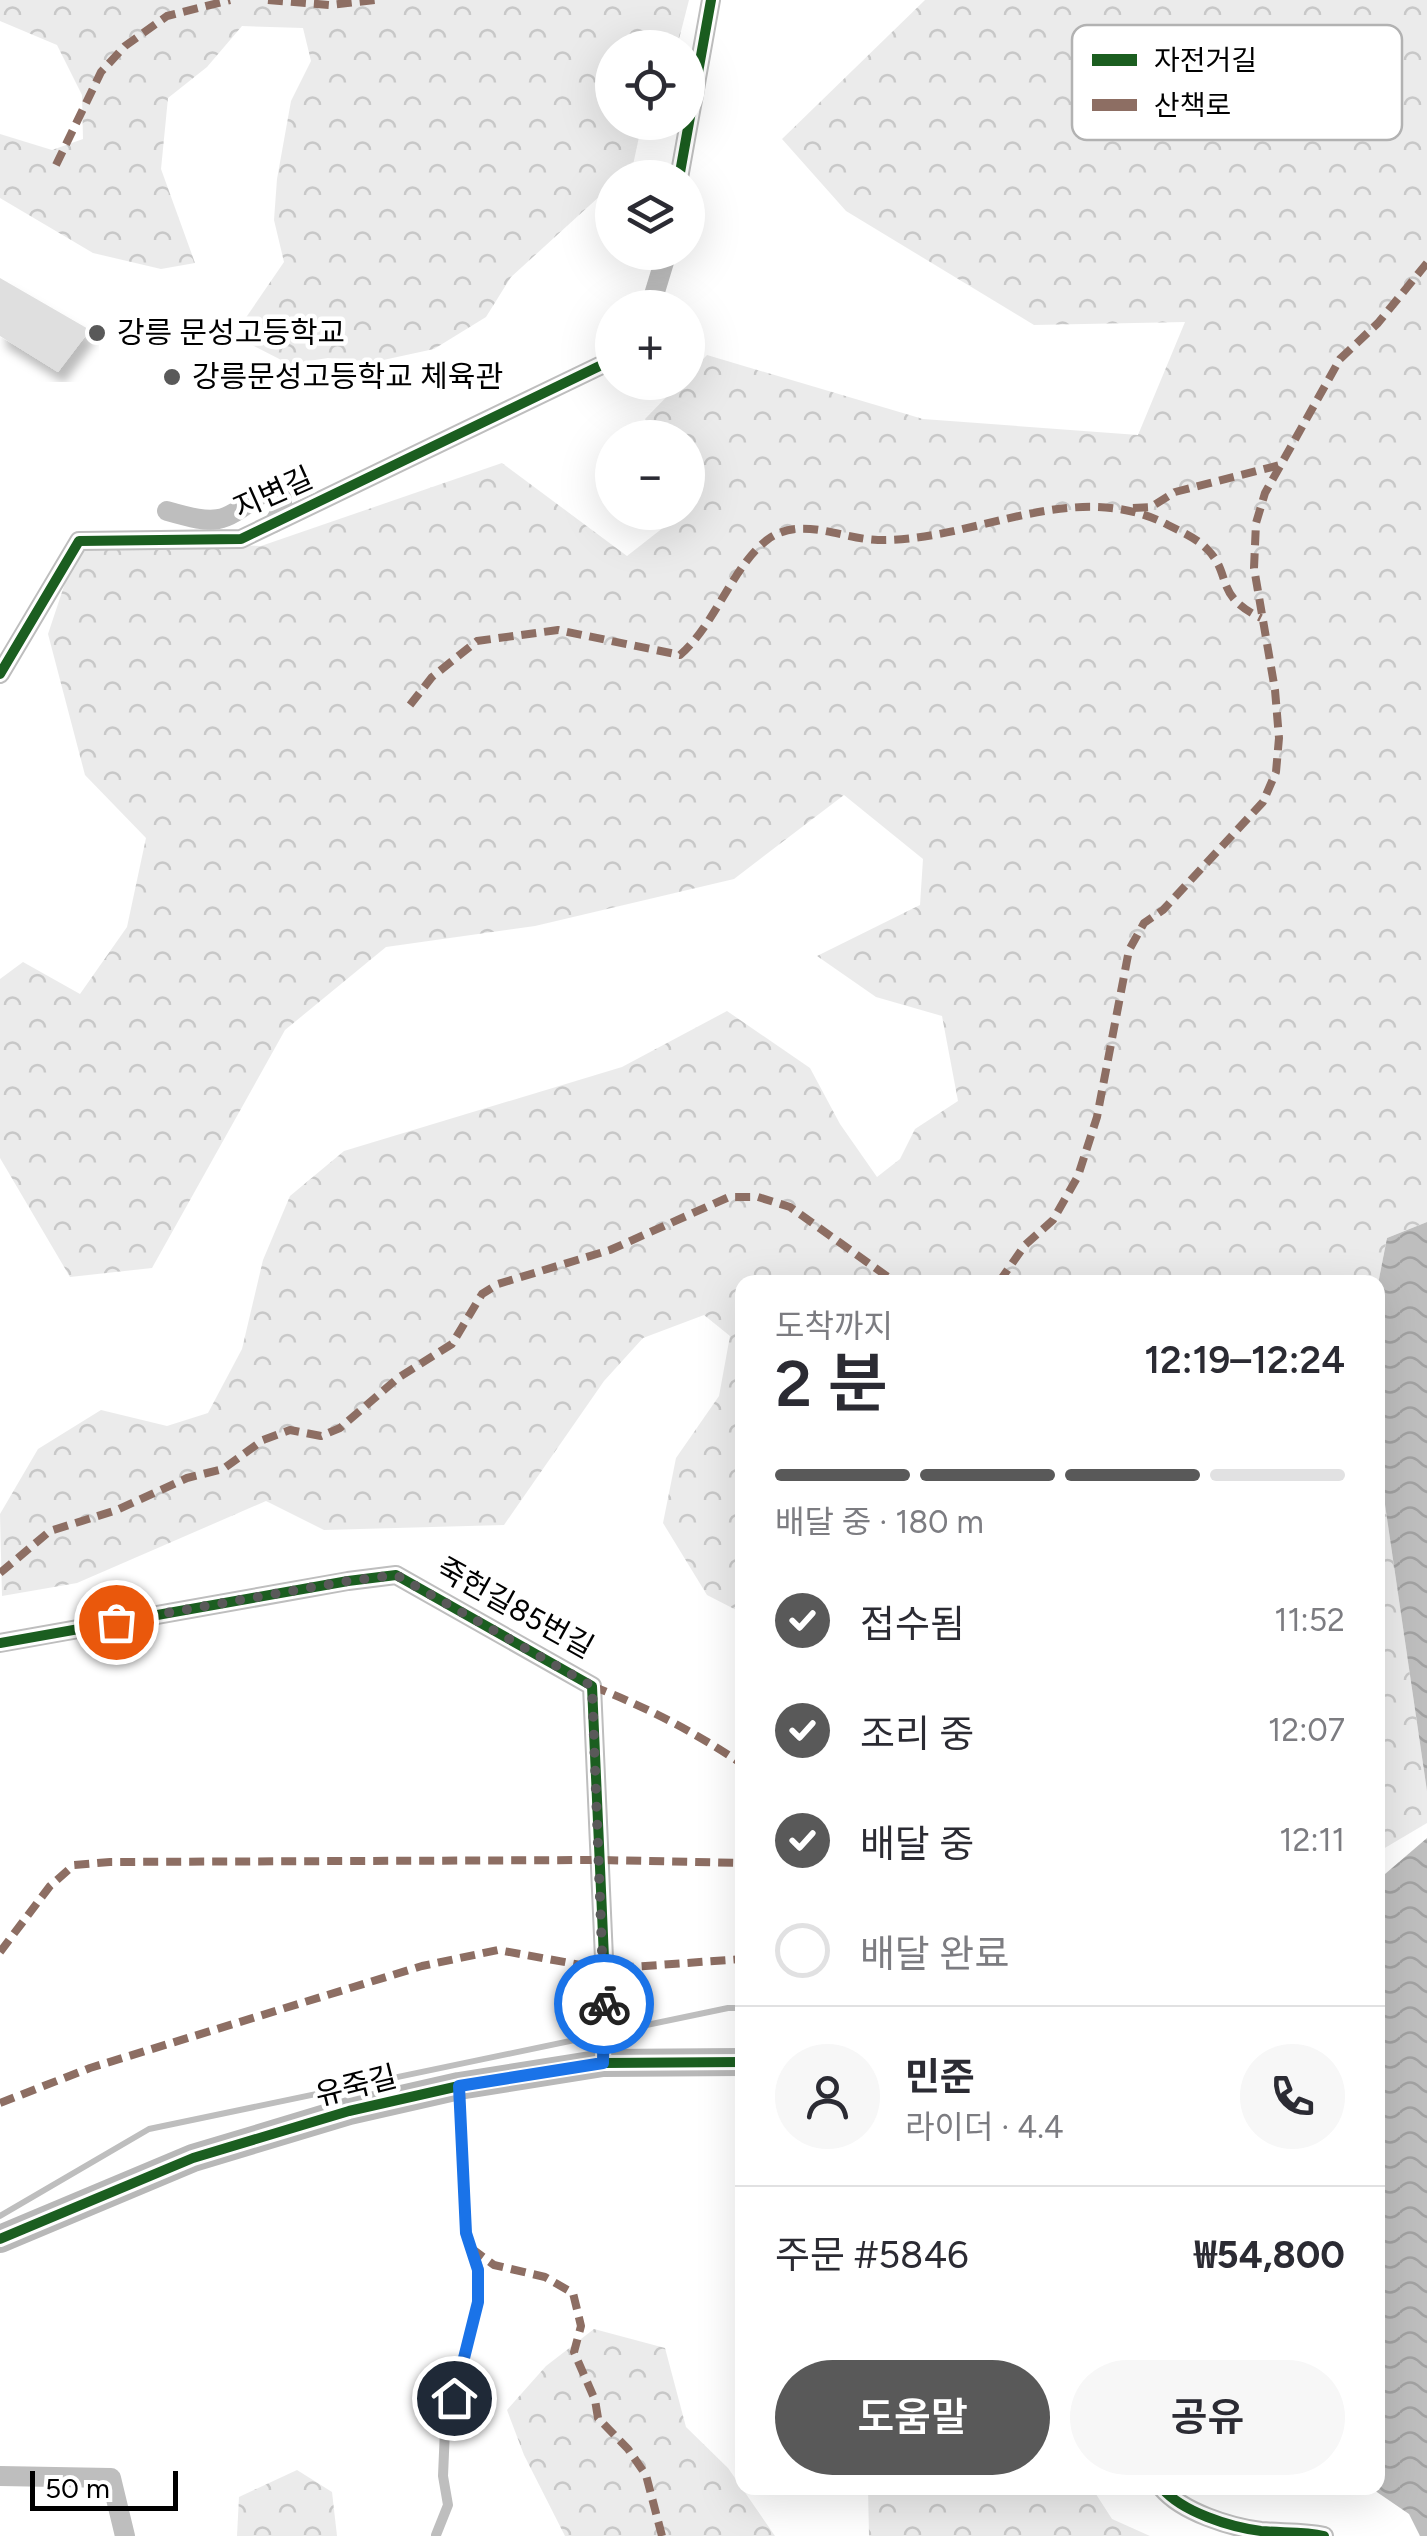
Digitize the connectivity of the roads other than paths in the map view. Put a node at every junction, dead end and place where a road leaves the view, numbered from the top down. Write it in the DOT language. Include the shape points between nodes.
graph roads {
  1 [pos="711,0"];
  2 [pos="683,160"];
  3 [pos="595,368"];
  4 [pos="167,511"];
  5 [pos="274,523"];
  6 [pos="0,674"];
  7 [pos="0,1643"];
  8 [pos="604,2051"];
  9 [pos="735,2061"];
  10 [pos="459,2086"];
  11 [pos="0,2240"];
  12 [pos="0,2476"];
  13 [pos="1168,2495"];
  14 [pos="436,2535"];
  15 [pos="125,2536"];
  16 [pos="1324,2536"];
  1 -- 2 [label="street"];
  3 -- 5 [label="street, 지변길"];
  4 -- 5 [label="street" via="226,519 268,489 282,499"];
  5 -- 6 [label="street, 지변길" via="241,539 79,541"];
  7 -- 8 [label="street, 죽헌길85번길" via="396,1575 592,1686"];
  8 -- 9 [label="street, 유죽길"];
  8 -- 10 [label="street, 유죽길"];
  10 -- 11 [label="street, 유죽길" via="193,2158"];
  10 -- 14 [label="lane" via="466,2233 478,2270 478,2302 445,2430 448,2505"];
  12 -- 15 [label="street" via="111,2478"];
  13 -- 16 [label="street" via="1257,2531"];
}
